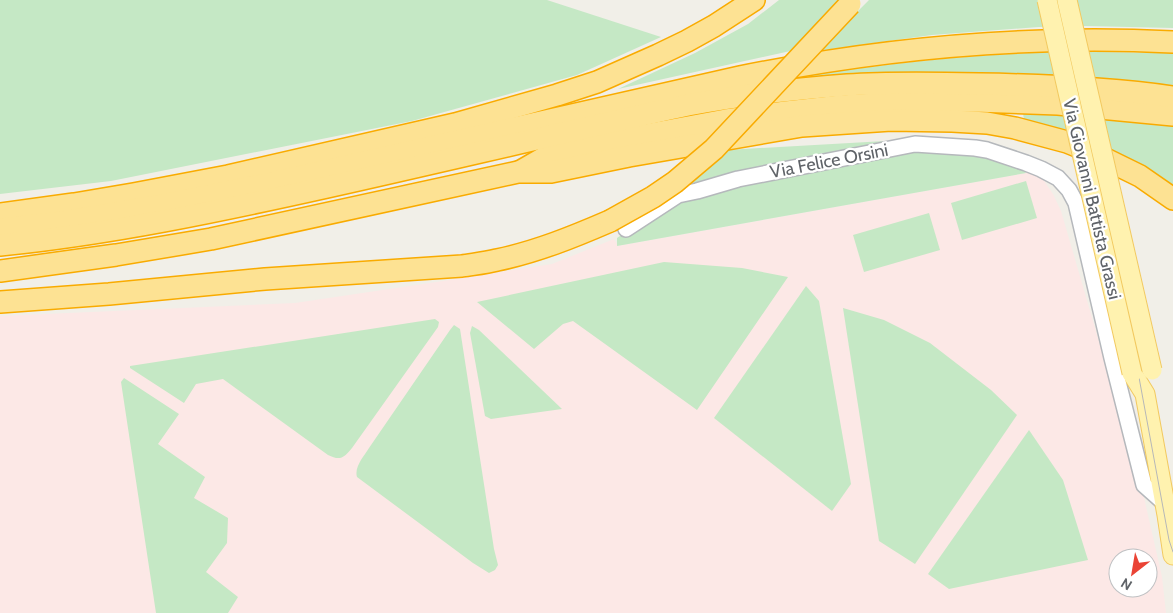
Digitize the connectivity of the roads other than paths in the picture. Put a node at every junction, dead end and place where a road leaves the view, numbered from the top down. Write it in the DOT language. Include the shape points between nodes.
graph roads {
  1 [pos="754,0"];
  2 [pos="1047,0"];
  3 [pos="1067,0"];
  4 [pos="852,2"];
  5 [pos="1173,42"];
  6 [pos="1173,97"];
  7 [pos="1173,115"];
  8 [pos="1041,169"];
  9 [pos="518,172"];
  10 [pos="1173,199"];
  11 [pos="0,214"];
  12 [pos="618,225"];
  13 [pos="0,229"];
  14 [pos="0,245"];
  15 [pos="0,271"];
  16 [pos="0,302"];
  17 [pos="1145,394"];
  18 [pos="1169,515"];
  19 [pos="1173,555"];
  1 -- 11 [label="highway" via="687,41 597,82 455,124 228,176"];
  2 -- 17 [label="main road, Via Giovanni Battista Grassi, bridge" via="1132,372"];
  3 -- 17 [label="main road, Via Giovanni Battista Grassi, bridge" via="1152,370"];
  4 -- 12 [label="highway, bridge" via="714,149"];
  5 -- 13 [label="highway" via="1002,43 908,51 815,64 692,88 271,183 61,222"];
  6 -- 14 [label="highway" via="1098,89 921,82 787,90 679,107 182,218"];
  7 -- 9 [label="highway" via="1049,103 841,106 726,120 624,139 547,156"];
  8 -- 12 [label="street, Via Felice Orsini" via="987,150 915,144 738,179 678,195"];
  8 -- 18 [label="street, Via Giovanni Battista Grassi" via="1058,178 1076,203 1144,485 1162,502"];
  9 -- 10 [label="highway" via="552,172 802,126 891,120 952,121 1015,128 1066,142 1140,176"];
  9 -- 15 [label="highway" via="211,239 116,256"];
  12 -- 16 [label="highway" via="526,253 462,266 273,278"];
  17 -- 18 [label="main road, Via Giovanni Battista Grassi"];
  18 -- 19 [label="main road, Via Giovanni Battista Grassi"];
}
